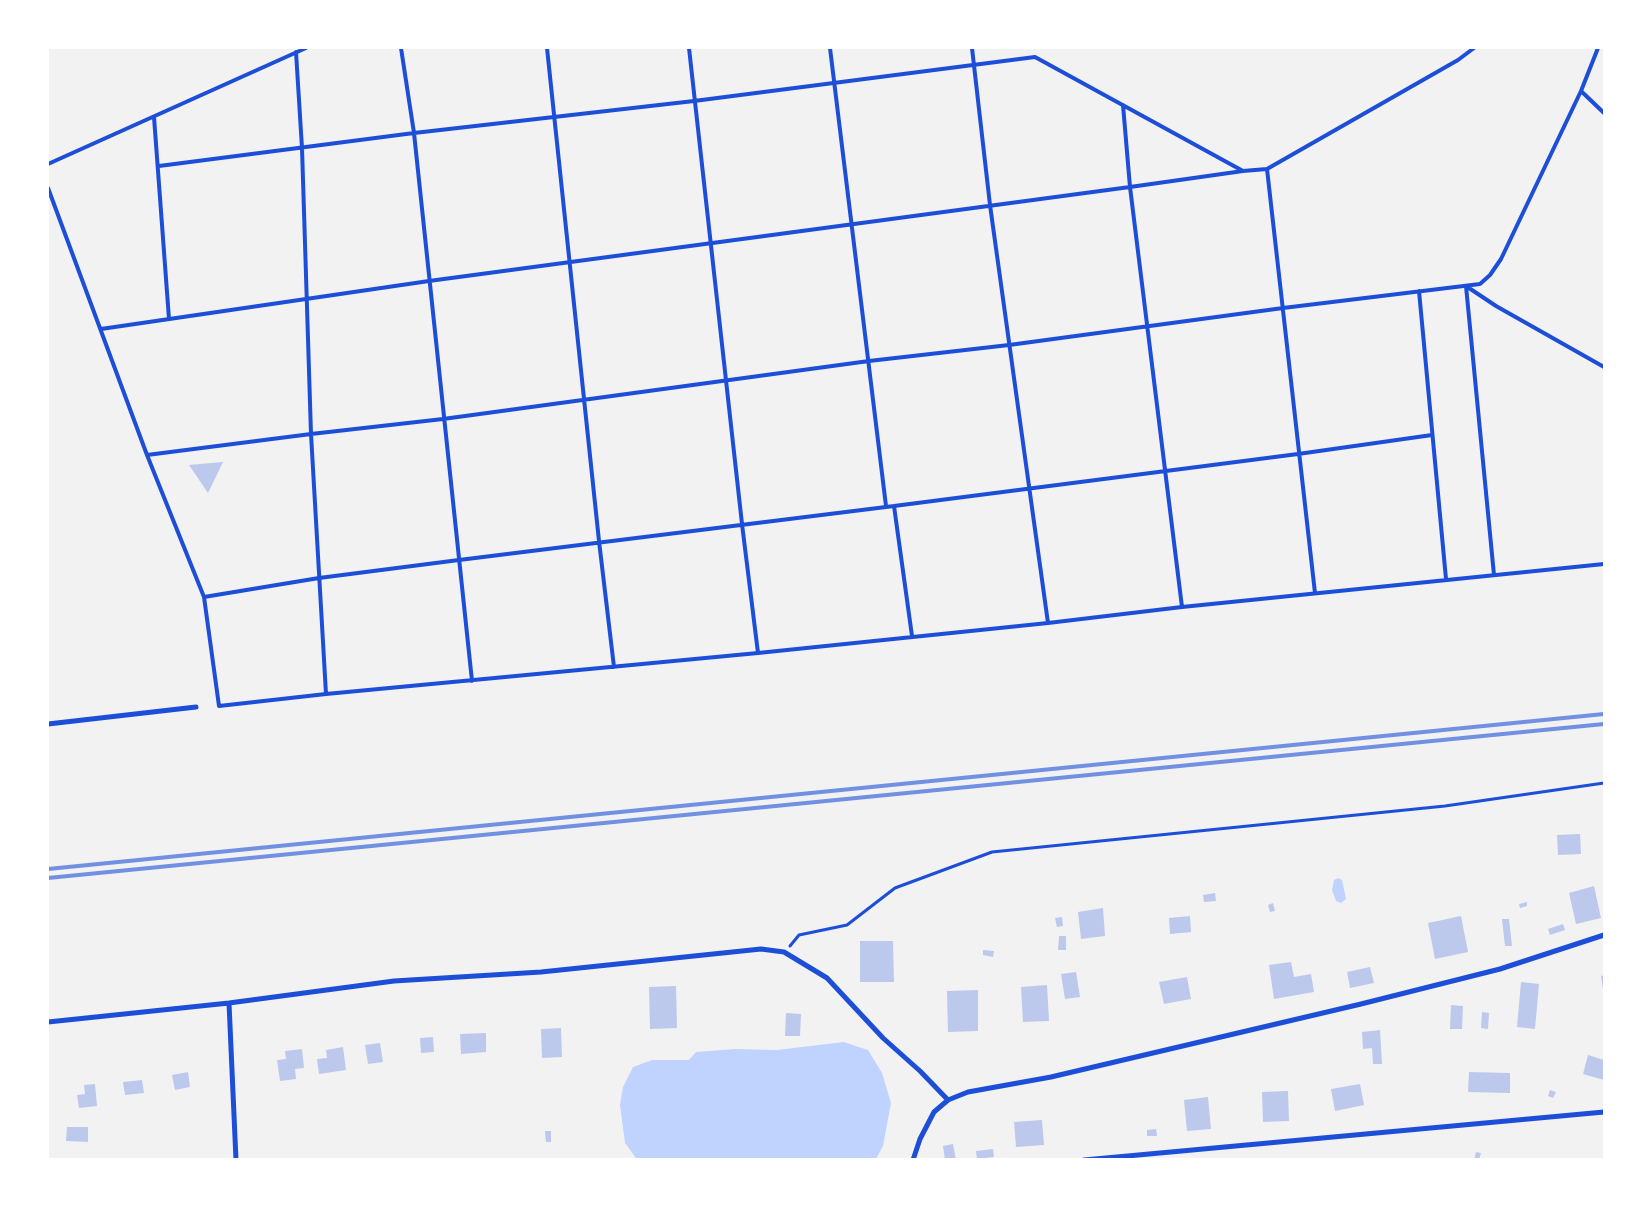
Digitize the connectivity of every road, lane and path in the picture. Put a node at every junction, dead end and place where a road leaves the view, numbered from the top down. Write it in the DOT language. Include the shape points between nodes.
graph roads {
  1 [pos="306,48"];
  2 [pos="401,48"];
  3 [pos="547,48"];
  4 [pos="688,48"];
  5 [pos="830,48"];
  6 [pos="972,48"];
  7 [pos="1474,48"];
  8 [pos="1598,48"];
  9 [pos="296,52"];
  10 [pos="974,64"];
  11 [pos="833,82"];
  12 [pos="1581,90"];
  13 [pos="694,101"];
  14 [pos="1123,106"];
  15 [pos="1604,113"];
  16 [pos="154,117"];
  17 [pos="554,118"];
  18 [pos="414,133"];
  19 [pos="302,148"];
  20 [pos="48,164"];
  21 [pos="159,166"];
  22 [pos="1267,169"];
  23 [pos="1243,171"];
  24 [pos="1130,187"];
  25 [pos="48,188"];
  26 [pos="990,205"];
  27 [pos="850,224"];
  28 [pos="711,243"];
  29 [pos="569,263"];
  30 [pos="429,281"];
  31 [pos="1466,286"];
  32 [pos="1419,291"];
  33 [pos="307,299"];
  34 [pos="1283,308"];
  35 [pos="169,319"];
  36 [pos="1148,327"];
  37 [pos="101,330"];
  38 [pos="1009,345"];
  39 [pos="869,362"];
  40 [pos="1604,367"];
  41 [pos="726,381"];
  42 [pos="584,400"];
  43 [pos="443,419"];
  44 [pos="311,434"];
  45 [pos="1432,435"];
  46 [pos="1298,454"];
  47 [pos="147,455"];
  48 [pos="1164,471"];
  49 [pos="1028,488"];
  50 [pos="886,506"];
  51 [pos="894,506"];
  52 [pos="742,524"];
  53 [pos="598,541"];
  54 [pos="459,560"];
  55 [pos="1604,564"];
  56 [pos="1494,575"];
  57 [pos="319,578"];
  58 [pos="1446,579"];
  59 [pos="1316,593"];
  60 [pos="204,598"];
  61 [pos="1182,607"];
  62 [pos="1048,623"];
  63 [pos="912,636"];
  64 [pos="758,653"];
  65 [pos="614,667"];
  66 [pos="472,680"];
  67 [pos="326,694"];
  68 [pos="196,707"];
  69 [pos="48,724"];
  70 [pos="1604,783"];
  71 [pos="1604,935"];
  72 [pos="784,952"];
  73 [pos="229,1003"];
  74 [pos="48,1022"];
  75 [pos="948,1100"];
  76 [pos="1604,1112"];
  77 [pos="236,1160"];
  78 [pos="913,1160"];
  79 [pos="1084,1160"];
  1 -- 9 [label="lane"];
  2 -- 18 [label="lane"];
  3 -- 17 [label="lane"];
  4 -- 13 [label="lane"];
  5 -- 11 [label="lane"];
  6 -- 10 [label="lane"];
  7 -- 22 [label="lane"];
  8 -- 12 [label="lane"];
  9 -- 16 [label="lane"];
  9 -- 19 [label="lane"];
  10 -- 11 [label="lane"];
  10 -- 14 [label="lane" via="1035,57"];
  10 -- 26 [label="lane"];
  11 -- 13 [label="lane"];
  11 -- 27 [label="lane"];
  12 -- 15 [label="lane"];
  12 -- 31 [label="lane" via="1501,259 1480,284"];
  13 -- 17 [label="lane"];
  13 -- 28 [label="lane"];
  14 -- 23 [label="lane"];
  14 -- 24 [label="lane"];
  16 -- 20 [label="lane"];
  16 -- 21 [label="lane"];
  17 -- 18 [label="lane"];
  17 -- 29 [label="lane"];
  18 -- 19 [label="lane"];
  18 -- 30 [label="lane"];
  19 -- 21 [label="lane"];
  19 -- 33 [label="lane"];
  21 -- 35 [label="lane"];
  22 -- 23 [label="lane"];
  22 -- 34 [label="lane"];
  23 -- 24 [label="lane"];
  24 -- 26 [label="lane"];
  24 -- 36 [label="lane"];
  25 -- 37 [label="lane"];
  26 -- 27 [label="lane"];
  26 -- 38 [label="lane"];
  27 -- 28 [label="lane"];
  27 -- 39 [label="lane"];
  28 -- 29 [label="lane"];
  28 -- 41 [label="lane"];
  29 -- 30 [label="lane"];
  29 -- 42 [label="lane"];
  30 -- 33 [label="lane"];
  30 -- 43 [label="lane"];
  31 -- 32 [label="lane"];
  31 -- 40 [label="lane"];
  31 -- 56 [label="lane"];
  32 -- 34 [label="lane"];
  32 -- 45 [label="lane"];
  33 -- 35 [label="lane"];
  33 -- 44 [label="lane"];
  34 -- 36 [label="lane"];
  34 -- 46 [label="lane"];
  35 -- 37 [label="lane"];
  36 -- 38 [label="lane"];
  36 -- 48 [label="lane"];
  37 -- 47 [label="lane"];
  38 -- 39 [label="lane"];
  38 -- 49 [label="lane"];
  39 -- 41 [label="lane"];
  39 -- 50 [label="lane"];
  41 -- 42 [label="lane"];
  41 -- 52 [label="lane"];
  42 -- 43 [label="lane"];
  42 -- 53 [label="lane"];
  43 -- 44 [label="lane"];
  43 -- 54 [label="lane"];
  44 -- 47 [label="lane"];
  44 -- 57 [label="lane"];
  45 -- 46 [label="lane"];
  45 -- 58 [label="lane"];
  46 -- 48 [label="lane"];
  46 -- 59 [label="lane"];
  47 -- 60 [label="lane"];
  48 -- 49 [label="lane"];
  48 -- 61 [label="lane"];
  49 -- 51 [label="lane"];
  49 -- 62 [label="lane"];
  50 -- 51 [label="lane"];
  50 -- 52 [label="lane"];
  51 -- 63 [label="lane"];
  52 -- 53 [label="lane"];
  52 -- 64 [label="lane"];
  53 -- 54 [label="lane"];
  53 -- 65 [label="lane"];
  54 -- 57 [label="lane"];
  54 -- 66 [label="lane"];
  55 -- 56 [label="lane"];
  56 -- 58 [label="lane"];
  57 -- 60 [label="lane"];
  57 -- 67 [label="lane"];
  58 -- 59 [label="lane"];
  59 -- 61 [label="lane"];
  60 -- 67 [label="lane" via="220,706"];
  61 -- 62 [label="lane"];
  62 -- 63 [label="lane"];
  63 -- 64 [label="lane"];
  64 -- 65 [label="lane"];
  65 -- 66 [label="lane"];
  66 -- 67 [label="lane"];
  68 -- 69 [label="street"];
  70 -- 72 [label="path" via="1445,806 992,852 895,888 847,925 799,935"];
  71 -- 75 [label="street" via="1463,979 1052,1077 968,1092"];
  72 -- 73 [label="street" via="761,949 541,972 394,981"];
  72 -- 75 [label="street" via="827,978"];
  73 -- 74 [label="street"];
  73 -- 77 [label="street"];
  75 -- 78 [label="street" via="934,1112"];
  76 -- 79 [label="street"];
}
